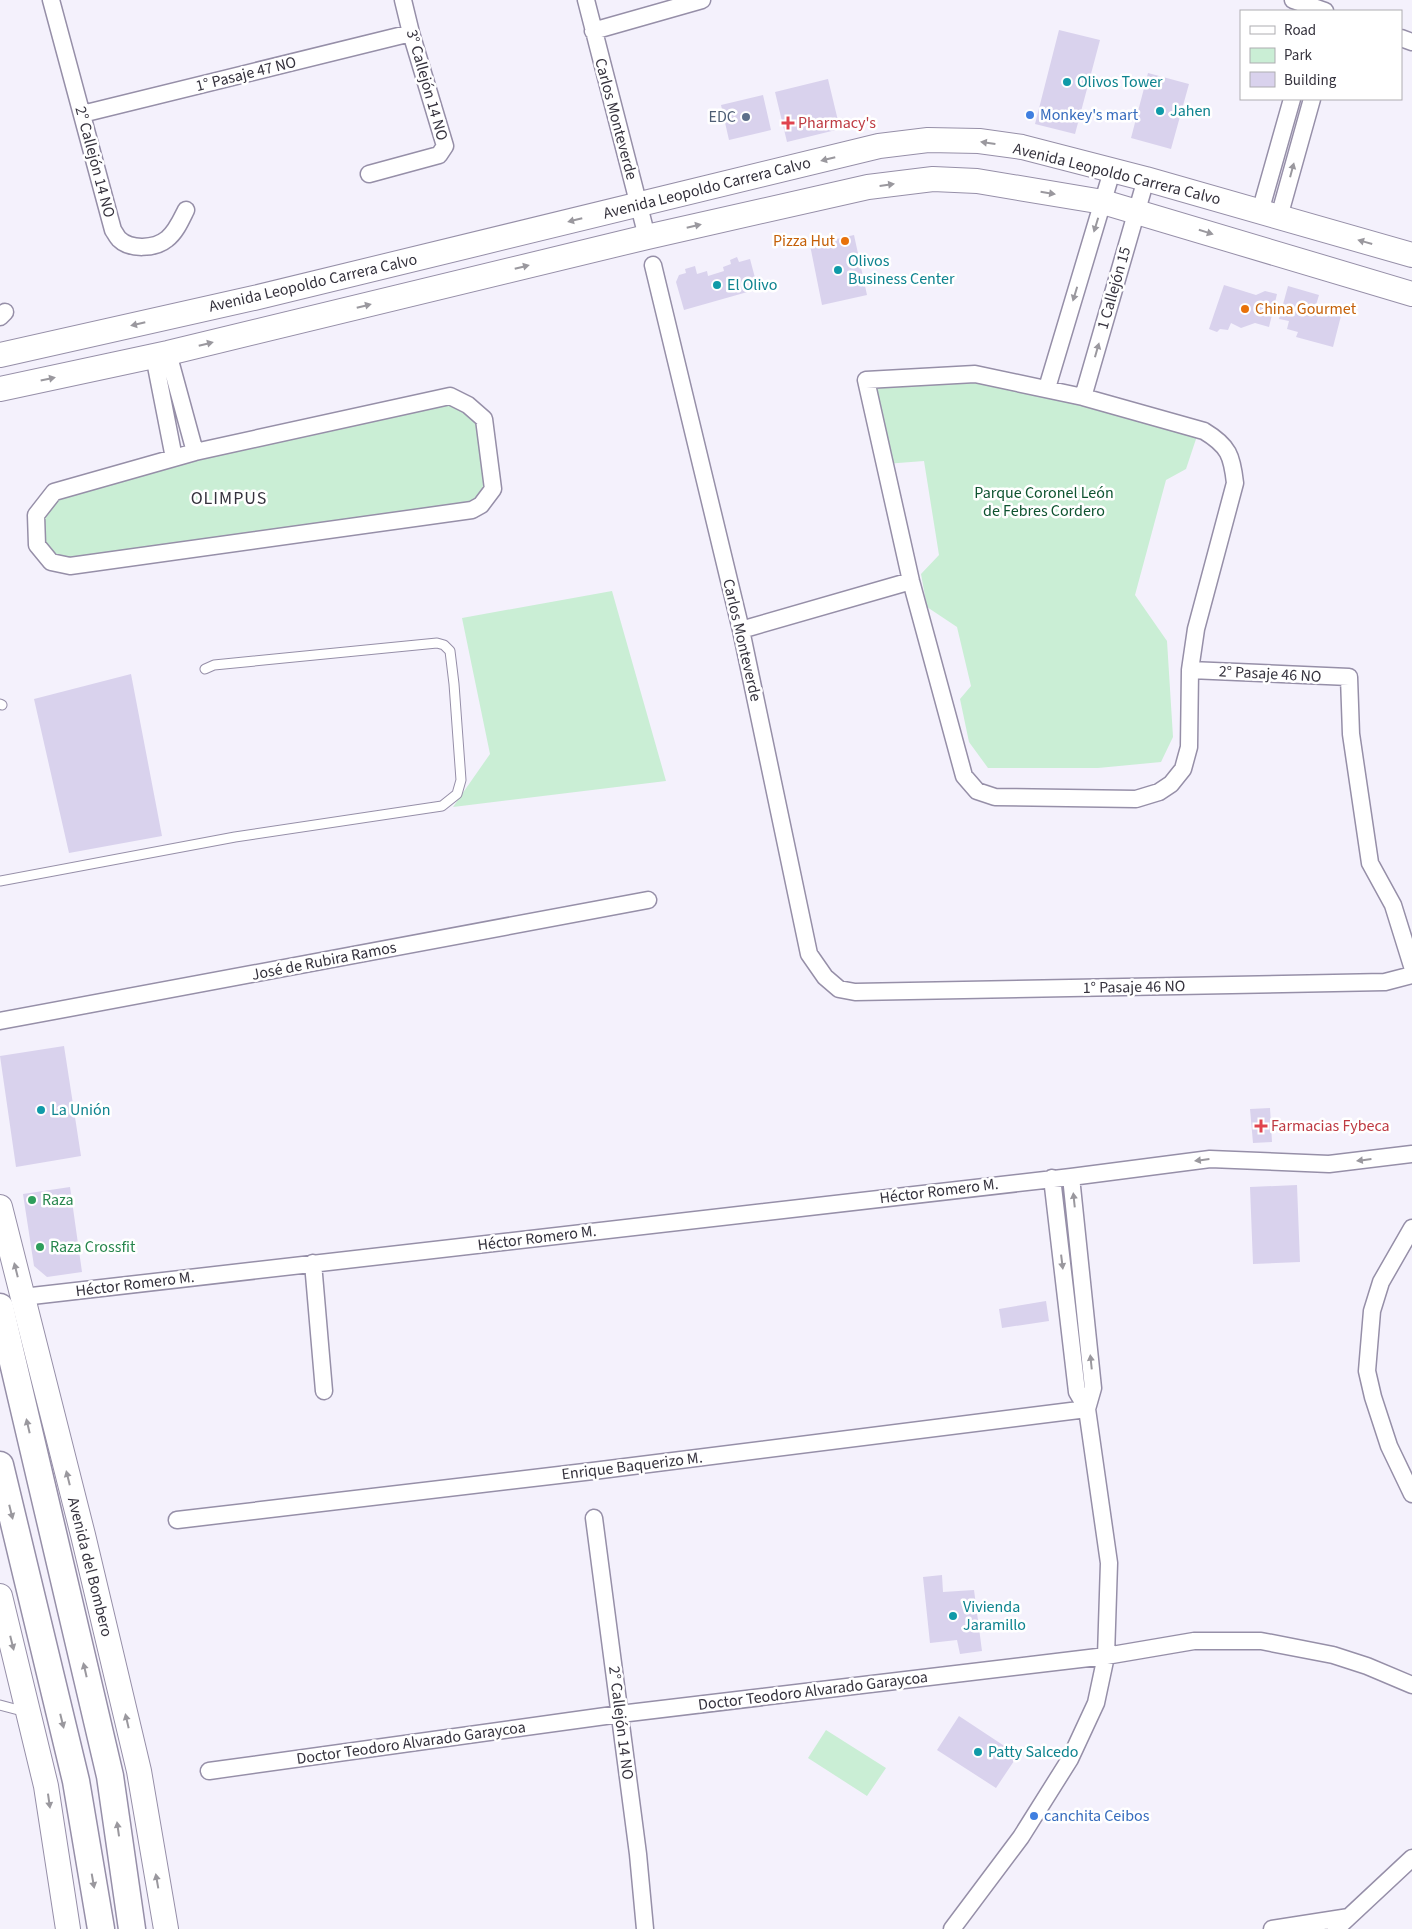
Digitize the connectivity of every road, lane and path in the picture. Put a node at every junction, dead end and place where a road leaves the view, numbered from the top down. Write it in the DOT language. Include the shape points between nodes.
graph roads {
  1 [pos="51,0"];
  2 [pos="403,0"];
  3 [pos="586,0"];
  4 [pos="702,0"];
  5 [pos="1293,0"];
  6 [pos="1320,8"];
  7 [pos="593,31"];
  8 [pos="411,33"];
  9 [pos="1292,100"];
  10 [pos="1312,100"];
  11 [pos="82,114"];
  12 [pos="1112,171"];
  13 [pos="369,174"];
  14 [pos="1146,179"];
  15 [pos="1104,202"];
  16 [pos="639,205"];
  17 [pos="186,210"];
  18 [pos="1136,211"];
  19 [pos="1270,214"];
  20 [pos="647,237"];
  21 [pos="1412,255"];
  22 [pos="653,265"];
  23 [pos="1412,294"];
  24 [pos="161,355"];
  25 [pos="0,356"];
  26 [pos="1047,388"];
  27 [pos="0,389"];
  28 [pos="1083,397"];
  29 [pos="195,452"];
  30 [pos="174,458"];
  31 [pos="911,582"];
  32 [pos="741,630"];
  33 [pos="205,670"];
  34 [pos="1190,670"];
  35 [pos="0,881"];
  36 [pos="648,900"];
  37 [pos="1412,966"];
  38 [pos="1412,975"];
  39 [pos="855,992"];
  40 [pos="0,1021"];
  41 [pos="1412,1154"];
  42 [pos="1072,1177"];
  43 [pos="1052,1178"];
  44 [pos="0,1207"];
  45 [pos="1412,1228"];
  46 [pos="313,1264"];
  47 [pos="11,1302"];
  48 [pos="324,1391"];
  49 [pos="1087,1409"];
  50 [pos="0,1465"];
  51 [pos="1412,1494"];
  52 [pos="594,1518"];
  53 [pos="177,1520"];
  54 [pos="1,1606"];
  55 [pos="1106,1656"];
  56 [pos="1412,1685"];
  57 [pos="0,1705"];
  58 [pos="29,1713"];
  59 [pos="620,1714"];
  60 [pos="209,1772"];
  61 [pos="1412,1858"];
  62 [pos="1349,1917"];
  63 [pos="68,1929"];
  64 [pos="101,1929"];
  65 [pos="132,1929"];
  66 [pos="166,1929"];
  67 [pos="645,1929"];
  68 [pos="952,1929"];
  69 [pos="1272,1929"];
  70 [pos="1336,1929"];
  1 -- 11 [label="street, 2° Callejón 14 NO"];
  2 -- 8 [label="street, 3° Callejón 14 NO"];
  3 -- 7 [label="street, Carlos Monteverde"];
  4 -- 7 [label="street"];
  5 -- 6 [label="street"];
  7 -- 16 [label="street, Carlos Monteverde"];
  8 -- 11 [label="street, 1° Pasaje 47 NO"];
  8 -- 13 [label="street, 3° Callejón 14 NO" via="445,146 439,155"];
  9 -- 19 [label="street"];
  19 -- 10 [label="street, one-way"];
  11 -- 17 [label="street, 2° Callejón 14 NO" via="113,230 120,240 132,247 156,245 167,240"];
  12 -- 14 [label="main road, Avenida Leopoldo Carrera Calvo"];
  12 -- 15 [label="street"];
  12 -- 16 [label="main road, Avenida Leopoldo Carrera Calvo, one-way" via="1022,148 979,141 928,140 879,146"];
  14 -- 18 [label="street, 1 Callejón 15"];
  14 -- 19 [label="main road, Avenida Leopoldo Carrera Calvo"];
  15 -- 18 [label="main road, Avenida Leopoldo Carrera Calvo"];
  20 -- 15 [label="main road, Avenida Leopoldo Carrera Calvo, one-way" via="868,187 934,179 976,182"];
  15 -- 26 [label="street, one-way"];
  16 -- 20 [label="street, Carlos Monteverde"];
  16 -- 25 [label="main road, Avenida Leopoldo Carrera Calvo, one-way"];
  18 -- 23 [label="main road, Avenida Leopoldo Carrera Calvo, one-way"];
  28 -- 18 [label="street, 1 Callejón 15, one-way"];
  21 -- 19 [label="main road, Avenida Leopoldo Carrera Calvo, one-way"];
  24 -- 20 [label="main road, Avenida Leopoldo Carrera Calvo, one-way"];
  22 -- 32 [label="street, Carlos Monteverde"];
  27 -- 24 [label="main road, Avenida Leopoldo Carrera Calvo, one-way"];
  24 -- 29 [label="street"];
  24 -- 30 [label="street"];
  26 -- 28 [label="street"];
  26 -- 31 [label="street" via="975,374 866,380"];
  28 -- 34 [label="street" via="1204,431 1221,442 1232,460 1236,483 1196,629"];
  29 -- 30 [label="street"];
  29 -- 30 [label="street" via="450,396 468,405 484,419 493,489 481,505 472,510 70,566 51,562 37,545 36,515 54,492"];
  31 -- 32 [label="street"];
  31 -- 34 [label="street" via="964,776 977,791 995,797 1136,798 1159,792 1171,784 1182,769 1189,747"];
  32 -- 39 [label="street, Carlos Monteverde" via="809,954 825,977 839,989"];
  33 -- 35 [label="lane" via="214,665 436,643 444,645 450,651 454,684 461,780 457,794 442,806 235,837"];
  34 -- 37 [label="street, 2° Pasaje 46 NO" via="1349,677 1351,734 1370,864 1393,905"];
  36 -- 40 [label="street, José de Rubira Ramos"];
  38 -- 39 [label="street, 1° Pasaje 46 NO" via="1386,982"];
  41 -- 42 [label="street, one-way" via="1329,1164 1210,1159"];
  42 -- 43 [label="street, Héctor Romero M."];
  49 -- 42 [label="street, one-way" via="1093,1388"];
  43 -- 46 [label="street, Héctor Romero M."];
  43 -- 49 [label="street, one-way" via="1078,1392"];
  47 -- 44 [label="main road, Avenida del Bombero, one-way"];
  45 -- 51 [label="street" via="1381,1282 1372,1311 1367,1370 1389,1446"];
  46 -- 47 [label="street, Héctor Romero M."];
  46 -- 48 [label="street"];
  65 -- 47 [label="main road, Avenida del Bombero, one-way" via="110,1776"];
  66 -- 47 [label="main road, Avenida del Bombero, one-way" via="139,1772 82,1535"];
  49 -- 53 [label="street, Enrique Baquerizo M."];
  49 -- 55 [label="street" via="1109,1563"];
  50 -- 64 [label="main road, one-way" via="76,1781"];
  52 -- 59 [label="street, 2° Callejón 14 NO"];
  54 -- 58 [label="main road, one-way"];
  55 -- 56 [label="street, Doctor Teodoro Alvarado Garaycoa" via="1194,1641 1261,1642 1334,1655"];
  55 -- 59 [label="street, Doctor Teodoro Alvarado Garaycoa"];
  55 -- 68 [label="street" via="1096,1703 1070,1759 1022,1837"];
  57 -- 58 [label="lane"];
  58 -- 63 [label="main road, one-way" via="46,1786"];
  59 -- 60 [label="street, Doctor Teodoro Alvarado Garaycoa"];
  59 -- 67 [label="street, 2° Callejón 14 NO"];
  61 -- 62 [label="street"];
  62 -- 69 [label="street"];
  62 -- 70 [label="street"];
}
